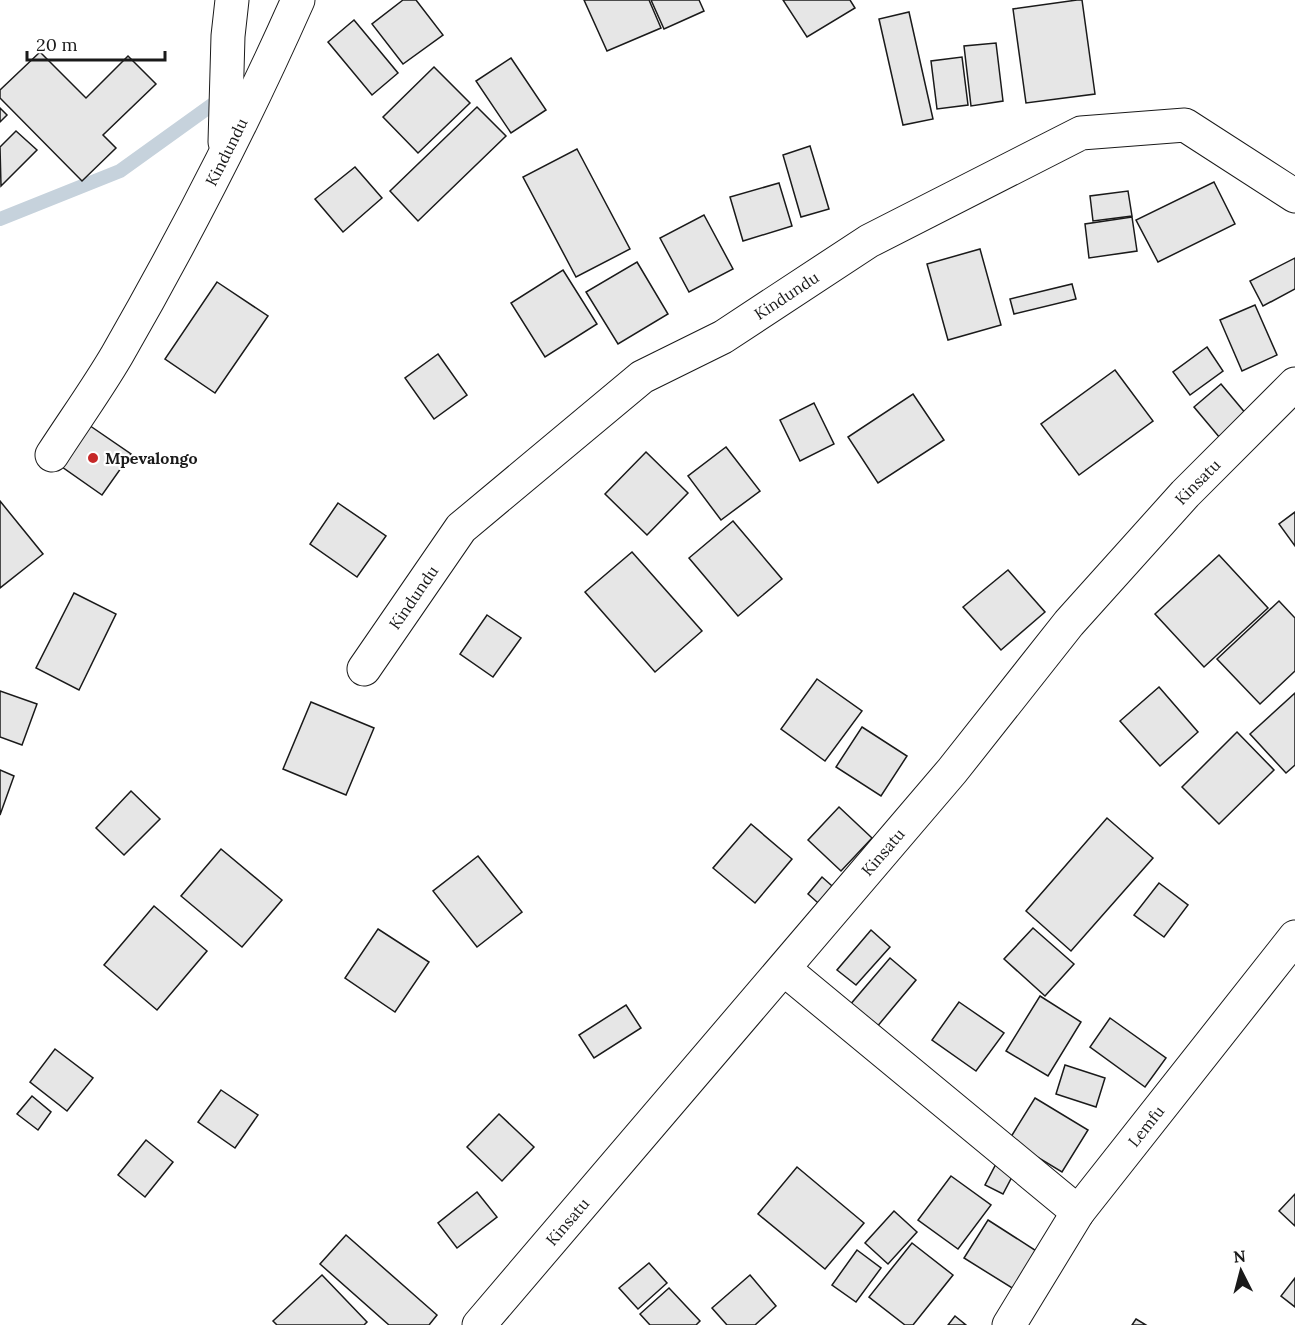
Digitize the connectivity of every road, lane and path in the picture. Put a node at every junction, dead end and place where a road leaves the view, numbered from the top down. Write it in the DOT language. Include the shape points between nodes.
graph roads {
  1 [pos="232,0"];
  2 [pos="298,0"];
  3 [pos="225,156"];
  4 [pos="1295,196"];
  5 [pos="1295,384"];
  6 [pos="52,455"];
  7 [pos="364,669"];
  8 [pos="1295,937"];
  9 [pos="784,969"];
  10 [pos="1078,1212"];
  11 [pos="479,1325"];
  12 [pos="1009,1325"];
  1 -- 3 [label="street"];
  2 -- 3 [label="street, Kindundu"];
  3 -- 6 [label="street, Kindundu" via="116,356"];
  4 -- 7 [label="street, Kindundu" via="1185,125 1081,133 1059,143 869,241 723,337 642,377 461,528"];
  5 -- 9 [label="street, Kinsatu" via="1185,494 1069,623 952,771"];
  8 -- 10 [label="street, Lemfu"];
  9 -- 10 [label="street"];
  9 -- 11 [label="street, Kinsatu"];
  10 -- 12 [label="street, Lemfu"];
}
